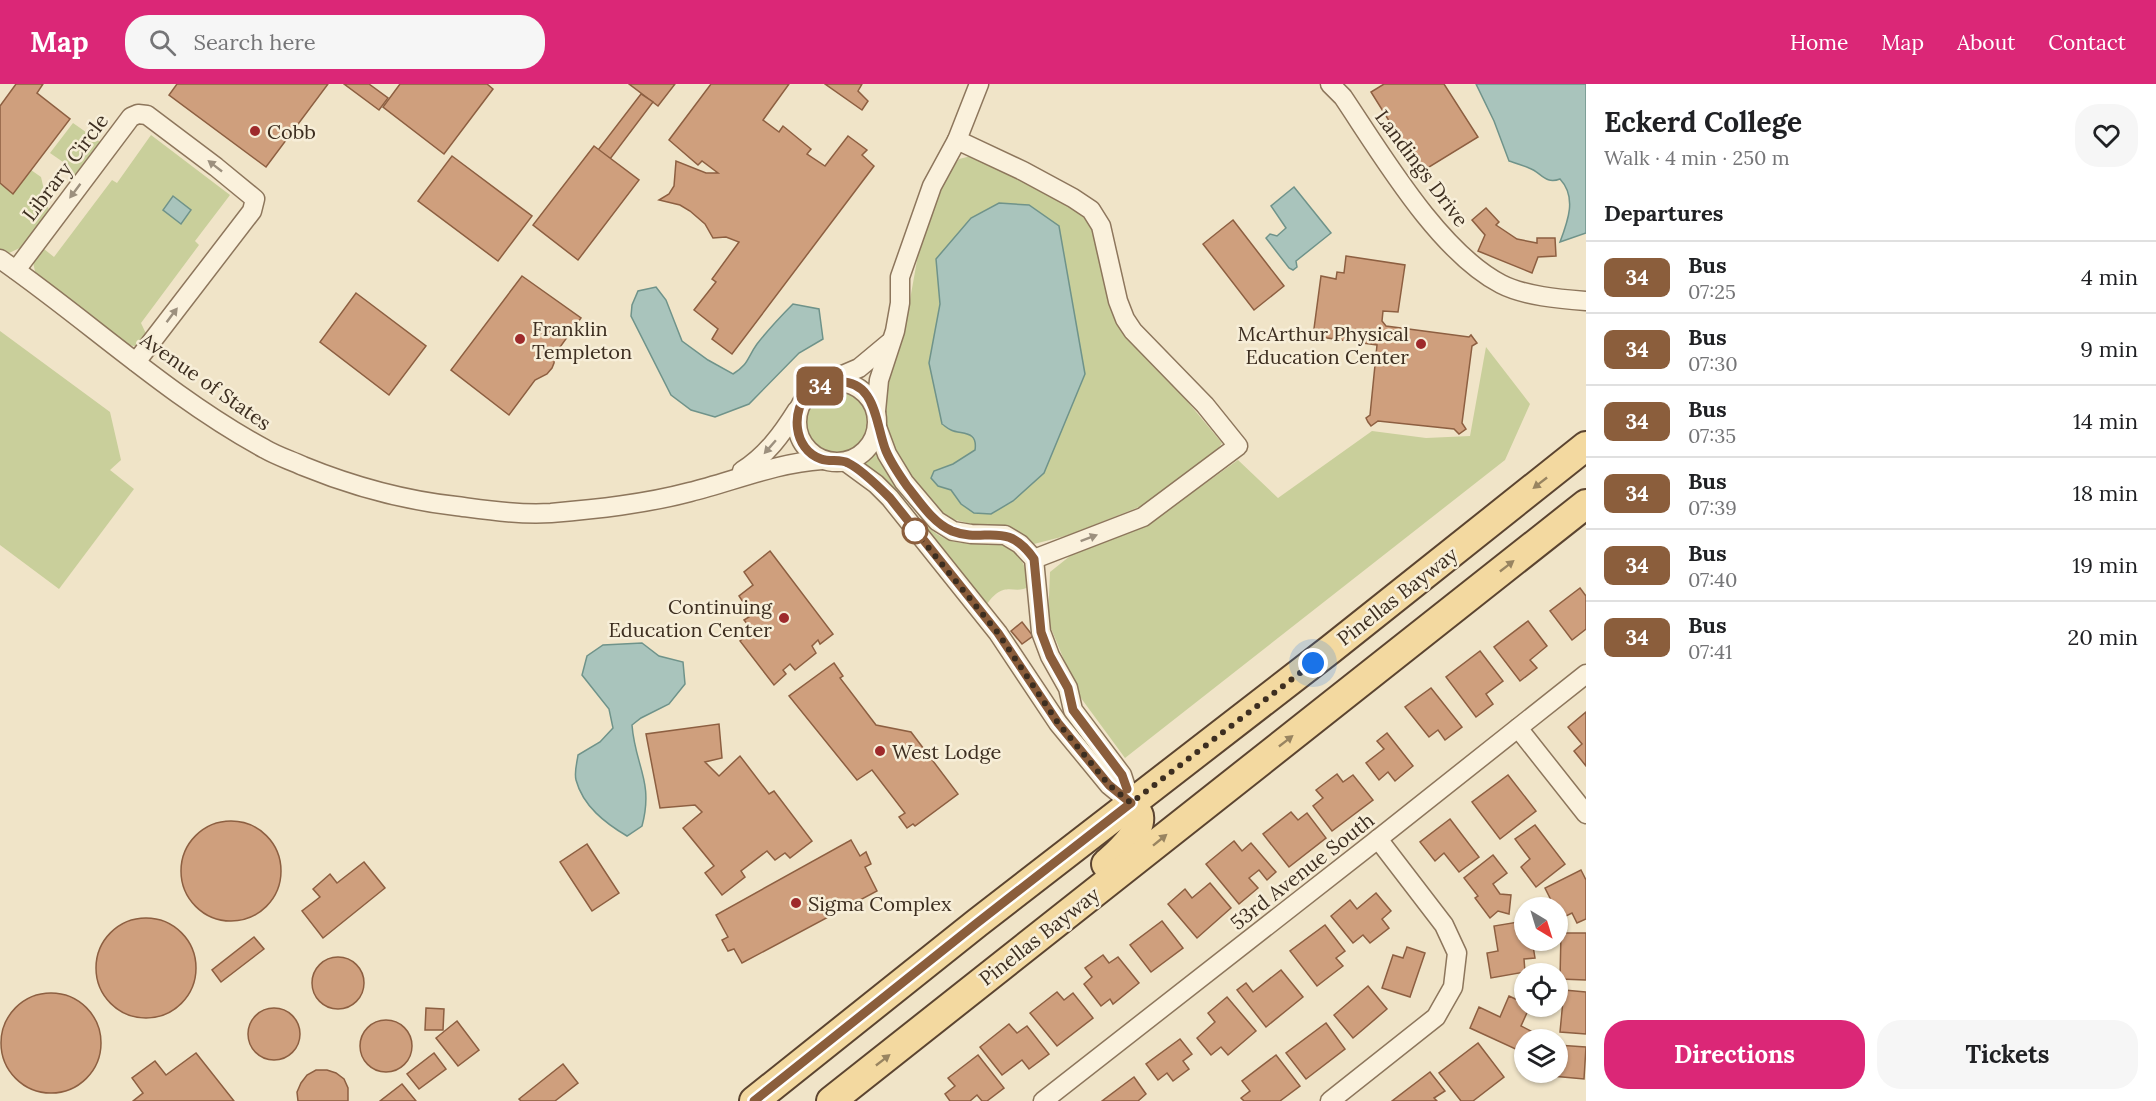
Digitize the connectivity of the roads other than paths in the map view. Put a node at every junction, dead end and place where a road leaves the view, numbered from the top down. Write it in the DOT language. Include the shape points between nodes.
graph roads {
  1 [pos="979,84"];
  2 [pos="1330,84"];
  3 [pos="957,140"];
  4 [pos="0,258"];
  5 [pos="16,270"];
  6 [pos="1586,301"];
  7 [pos="889,343"];
  8 [pos="136,362"];
  9 [pos="826,382"];
  10 [pos="801,403"];
  11 [pos="877,419"];
  12 [pos="1586,446"];
  13 [pos="822,460"];
  14 [pos="846,462"];
  15 [pos="728,480"];
  16 [pos="1586,504"];
  17 [pos="1034,559"];
  18 [pos="1586,674"];
  19 [pos="1518,728"];
  20 [pos="1239,777"];
  21 [pos="1131,803"];
  22 [pos="1586,814"];
  23 [pos="1378,840"];
  24 [pos="999,968"];
  25 [pos="754,1101"];
  26 [pos="831,1101"];
  27 [pos="1043,1101"];
  28 [pos="1330,1101"];
  1 -- 3 [label="street"];
  2 -- 6 [label="street, Landings Drive" via="1411,197 1479,270 1502,285 1541,296"];
  3 -- 7 [label="street" via="918,222 900,278 900,303"];
  17 -- 3 [label="street, one-way" via="1143,517 1238,446 1125,319 1101,226 1091,210 1023,171"];
  4 -- 5 [label="street, Avenue of States"];
  5 -- 8 [label="street, Avenue of States"];
  8 -- 5 [label="street, Library Circle, one-way" via="252,211 255,199 216,167 147,115 131,117"];
  7 -- 9 [label="street" via="860,368"];
  7 -- 11 [label="street" via="879,380"];
  8 -- 15 [label="street, Avenue of States" via="216,420 267,451 348,484 422,502 519,514 543,513 626,505 689,493"];
  9 -- 10 [label="street"];
  9 -- 11 [label="street" via="842,381 857,386 869,397"];
  10 -- 13 [label="street" via="796,417 798,433 805,447"];
  10 -- 15 [label="street, Avenue of States, one-way" via="758,461"];
  11 -- 14 [label="street" via="872,442 862,454"];
  11 -- 17 [label="street" via="887,454 904,482 937,521 953,531 1005,535"];
  12 -- 21 [label="main road, Pinellas Bayway, one-way"];
  13 -- 14 [label="street"];
  13 -- 15 [label="street, Avenue of States" via="802,461"];
  14 -- 21 [label="street" via="890,498 998,633 1058,723 1109,785"];
  20 -- 16 [label="main road, Pinellas Bayway, one-way"];
  17 -- 21 [label="street" via="1041,632 1050,656 1068,688 1073,710 1122,775"];
  18 -- 19 [label="street, 53rd Avenue South"];
  19 -- 22 [label="street"];
  19 -- 23 [label="street, 53rd Avenue South"];
  20 -- 21 [label="main road" via="1172,810"];
  24 -- 20 [label="main road, Pinellas Bayway, one-way"];
  21 -- 24 [label="main road" via="1139,815 1127,846 1038,925"];
  21 -- 25 [label="main road, Pinellas Bayway"];
  23 -- 27 [label="street, 53rd Avenue South"];
  23 -- 28 [label="street" via="1444,926 1457,953 1453,987 1436,1017"];
  26 -- 24 [label="main road, Pinellas Bayway, one-way"];
}
